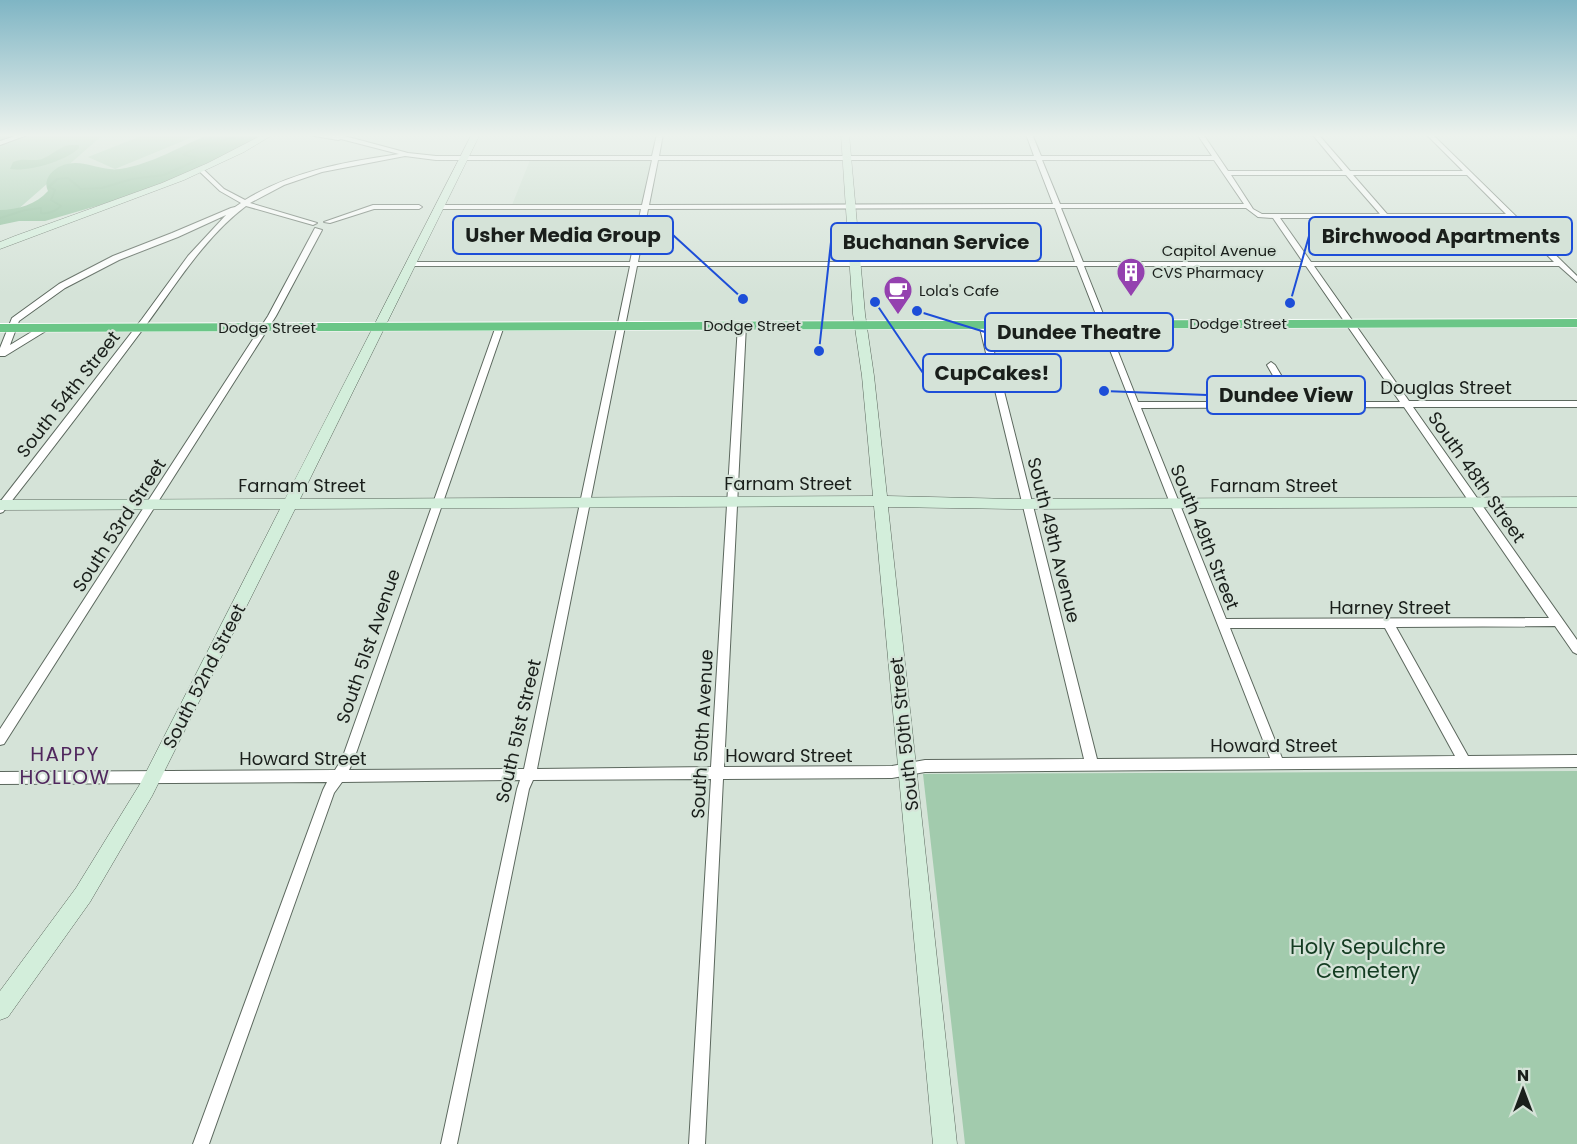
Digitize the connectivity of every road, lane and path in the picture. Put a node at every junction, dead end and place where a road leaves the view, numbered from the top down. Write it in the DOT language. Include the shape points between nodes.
graph roads {
  1 [pos="158,187"];
  2 [pos="219,187"];
  3 [pos="278,187"];
  4 [pos="449,187"];
  5 [pos="649,187"];
  6 [pos="850,187"];
  7 [pos="1050,187"];
  8 [pos="1236,187"];
  9 [pos="1360,187"];
  10 [pos="1484,187"];
  11 [pos="245,202"];
  12 [pos="1248,206"];
  13 [pos="419,207"];
  14 [pos="439,207"];
  15 [pos="645,207"];
  16 [pos="852,207"];
  17 [pos="1058,207"];
  18 [pos="1275,216"];
  19 [pos="1385,216"];
  20 [pos="1513,216"];
  21 [pos="315,227"];
  22 [pos="0,246"];
  23 [pos="857,263"];
  24 [pos="410,264"];
  25 [pos="634,264"];
  26 [pos="1080,264"];
  27 [pos="1308,264"];
  28 [pos="1560,264"];
  29 [pos="1577,280"];
  30 [pos="1350,323"];
  31 [pos="1577,323"];
  32 [pos="983,324"];
  33 [pos="1104,324"];
  34 [pos="621,325"];
  35 [pos="742,325"];
  36 [pos="861,325"];
  37 [pos="379,326"];
  38 [pos="500,326"];
  39 [pos="46,327"];
  40 [pos="140,327"];
  41 [pos="265,327"];
  42 [pos="6,328"];
  43 [pos="1,354"];
  44 [pos="1271,365"];
  45 [pos="1294,404"];
  46 [pos="1406,404"];
  47 [pos="1577,404"];
  48 [pos="1135,405"];
  49 [pos="733,501"];
  50 [pos="880,501"];
  51 [pos="438,502"];
  52 [pos="585,502"];
  53 [pos="1474,502"];
  54 [pos="1577,502"];
  55 [pos="290,503"];
  56 [pos="152,504"];
  57 [pos="1028,504"];
  58 [pos="1174,504"];
  59 [pos="1,506"];
  60 [pos="1558,622"];
  61 [pos="1388,623"];
  62 [pos="1223,624"];
  63 [pos="1577,649"];
  64 [pos="0,740"];
  65 [pos="1577,761"];
  66 [pos="1465,762"];
  67 [pos="1278,763"];
  68 [pos="1092,765"];
  69 [pos="907,769"];
  70 [pos="718,774"];
  71 [pos="528,775"];
  72 [pos="338,776"];
  73 [pos="153,777"];
  74 [pos="0,778"];
  75 [pos="0,1009"];
  76 [pos="201,1144"];
  77 [pos="449,1144"];
  78 [pos="697,1144"];
  79 [pos="945,1144"];
  1 -- 22 [label="main road"];
  2 -- 11 [label="street"];
  3 -- 11 [label="street"];
  4 -- 14 [label="main road, South 52nd Street"];
  5 -- 15 [label="street, South 51st Street"];
  6 -- 16 [label="main road, South 50th Street"];
  7 -- 17 [label="street, South 49th Street"];
  8 -- 12 [label="street"];
  9 -- 19 [label="street"];
  10 -- 20 [label="street"];
  11 -- 21 [label="street"];
  11 -- 40 [label="street, South 54th Street" via="204,243"];
  11 -- 42 [label="street" via="74,279"];
  12 -- 17 [label="street"];
  12 -- 18 [label="street" via="1258,215"];
  13 -- 21 [label="street" via="373,207 328,222 328,226"];
  14 -- 15 [label="street"];
  14 -- 24 [label="main road, South 52nd Street"];
  15 -- 16 [label="street"];
  15 -- 25 [label="street, South 51st Street"];
  16 -- 17 [label="street"];
  16 -- 23 [label="main road, South 50th Street"];
  17 -- 26 [label="street, South 49th Street"];
  18 -- 19 [label="street"];
  18 -- 27 [label="street, South 48th Street"];
  19 -- 20 [label="street"];
  20 -- 28 [label="street"];
  21 -- 41 [label="street, South 53rd Street"];
  23 -- 25 [label="street, Capitol Avenue"];
  23 -- 26 [label="street, Capitol Avenue"];
  23 -- 36 [label="main road, South 50th Street"];
  24 -- 25 [label="street, Capitol Avenue"];
  24 -- 37 [label="main road, South 52nd Street"];
  25 -- 34 [label="street, South 51st Street"];
  26 -- 27 [label="street, Capitol Avenue"];
  26 -- 33 [label="street, South 49th Street"];
  27 -- 28 [label="street, Capitol Avenue"];
  27 -- 30 [label="street, South 48th Street"];
  28 -- 29 [label="street"];
  30 -- 31 [label="highway, Dodge Street"];
  30 -- 33 [label="highway, Dodge Street"];
  30 -- 46 [label="street, South 48th Street"];
  32 -- 33 [label="highway, Dodge Street"];
  32 -- 36 [label="highway, Dodge Street"];
  32 -- 57 [label="street, South 49th Avenue"];
  33 -- 48 [label="street, South 49th Street"];
  34 -- 35 [label="highway, Dodge Street"];
  34 -- 38 [label="highway, Dodge Street"];
  34 -- 52 [label="street, South 51st Street"];
  35 -- 36 [label="highway, Dodge Street"];
  35 -- 49 [label="street, South 50th Avenue"];
  36 -- 50 [label="main road, South 50th Street"];
  37 -- 38 [label="highway, Dodge Street"];
  37 -- 41 [label="highway, Dodge Street"];
  37 -- 55 [label="main road, South 52nd Street"];
  38 -- 51 [label="street, South 51st Avenue"];
  39 -- 40 [label="highway, Dodge Street"];
  39 -- 42 [label="highway, Dodge Street"];
  39 -- 43 [label="street"];
  40 -- 41 [label="highway, Dodge Street"];
  40 -- 59 [label="street, South 54th Street"];
  41 -- 56 [label="street, South 53rd Street"];
  42 -- 43 [label="street"];
  44 -- 45 [label="street"];
  45 -- 46 [label="street, Douglas Street"];
  45 -- 48 [label="street, Douglas Street"];
  46 -- 47 [label="street, Douglas Street"];
  46 -- 53 [label="street, South 48th Street"];
  48 -- 58 [label="street, South 49th Street"];
  49 -- 50 [label="main road, Farnam Street"];
  49 -- 52 [label="main road, Farnam Street"];
  49 -- 70 [label="street, South 50th Avenue"];
  50 -- 57 [label="main road, Farnam Street"];
  50 -- 69 [label="main road, South 50th Street"];
  51 -- 52 [label="main road, Farnam Street"];
  51 -- 55 [label="main road, Farnam Street"];
  51 -- 72 [label="street, South 51st Avenue"];
  52 -- 71 [label="street, South 51st Street"];
  53 -- 54 [label="main road, Farnam Street"];
  53 -- 58 [label="main road, Farnam Street"];
  53 -- 60 [label="street, South 48th Street"];
  55 -- 56 [label="main road, Farnam Street"];
  55 -- 73 [label="main road, South 52nd Street"];
  56 -- 59 [label="main road, Farnam Street"];
  56 -- 64 [label="street, South 53rd Street"];
  57 -- 58 [label="main road, Farnam Street"];
  57 -- 68 [label="street, South 49th Avenue"];
  58 -- 62 [label="street, South 49th Street"];
  60 -- 61 [label="street, Harney Street"];
  60 -- 63 [label="street, South 48th Street"];
  61 -- 62 [label="street, Harney Street"];
  61 -- 66 [label="street"];
  62 -- 67 [label="street, South 49th Street"];
  65 -- 66 [label="street, Howard Street"];
  66 -- 67 [label="street, Howard Street"];
  67 -- 68 [label="street, Howard Street"];
  68 -- 69 [label="street, Howard Street"];
  69 -- 70 [label="street, Howard Street"];
  69 -- 79 [label="main road, South 50th Street"];
  70 -- 71 [label="street, Howard Street"];
  70 -- 78 [label="street, South 50th Avenue"];
  71 -- 72 [label="street, Howard Street"];
  71 -- 77 [label="street, South 51st Street"];
  72 -- 73 [label="street, Howard Street"];
  72 -- 76 [label="street, South 51st Avenue" via="329,790"];
  73 -- 74 [label="street, Howard Street"];
  73 -- 75 [label="main road, South 52nd Street" via="83,895"];
}
